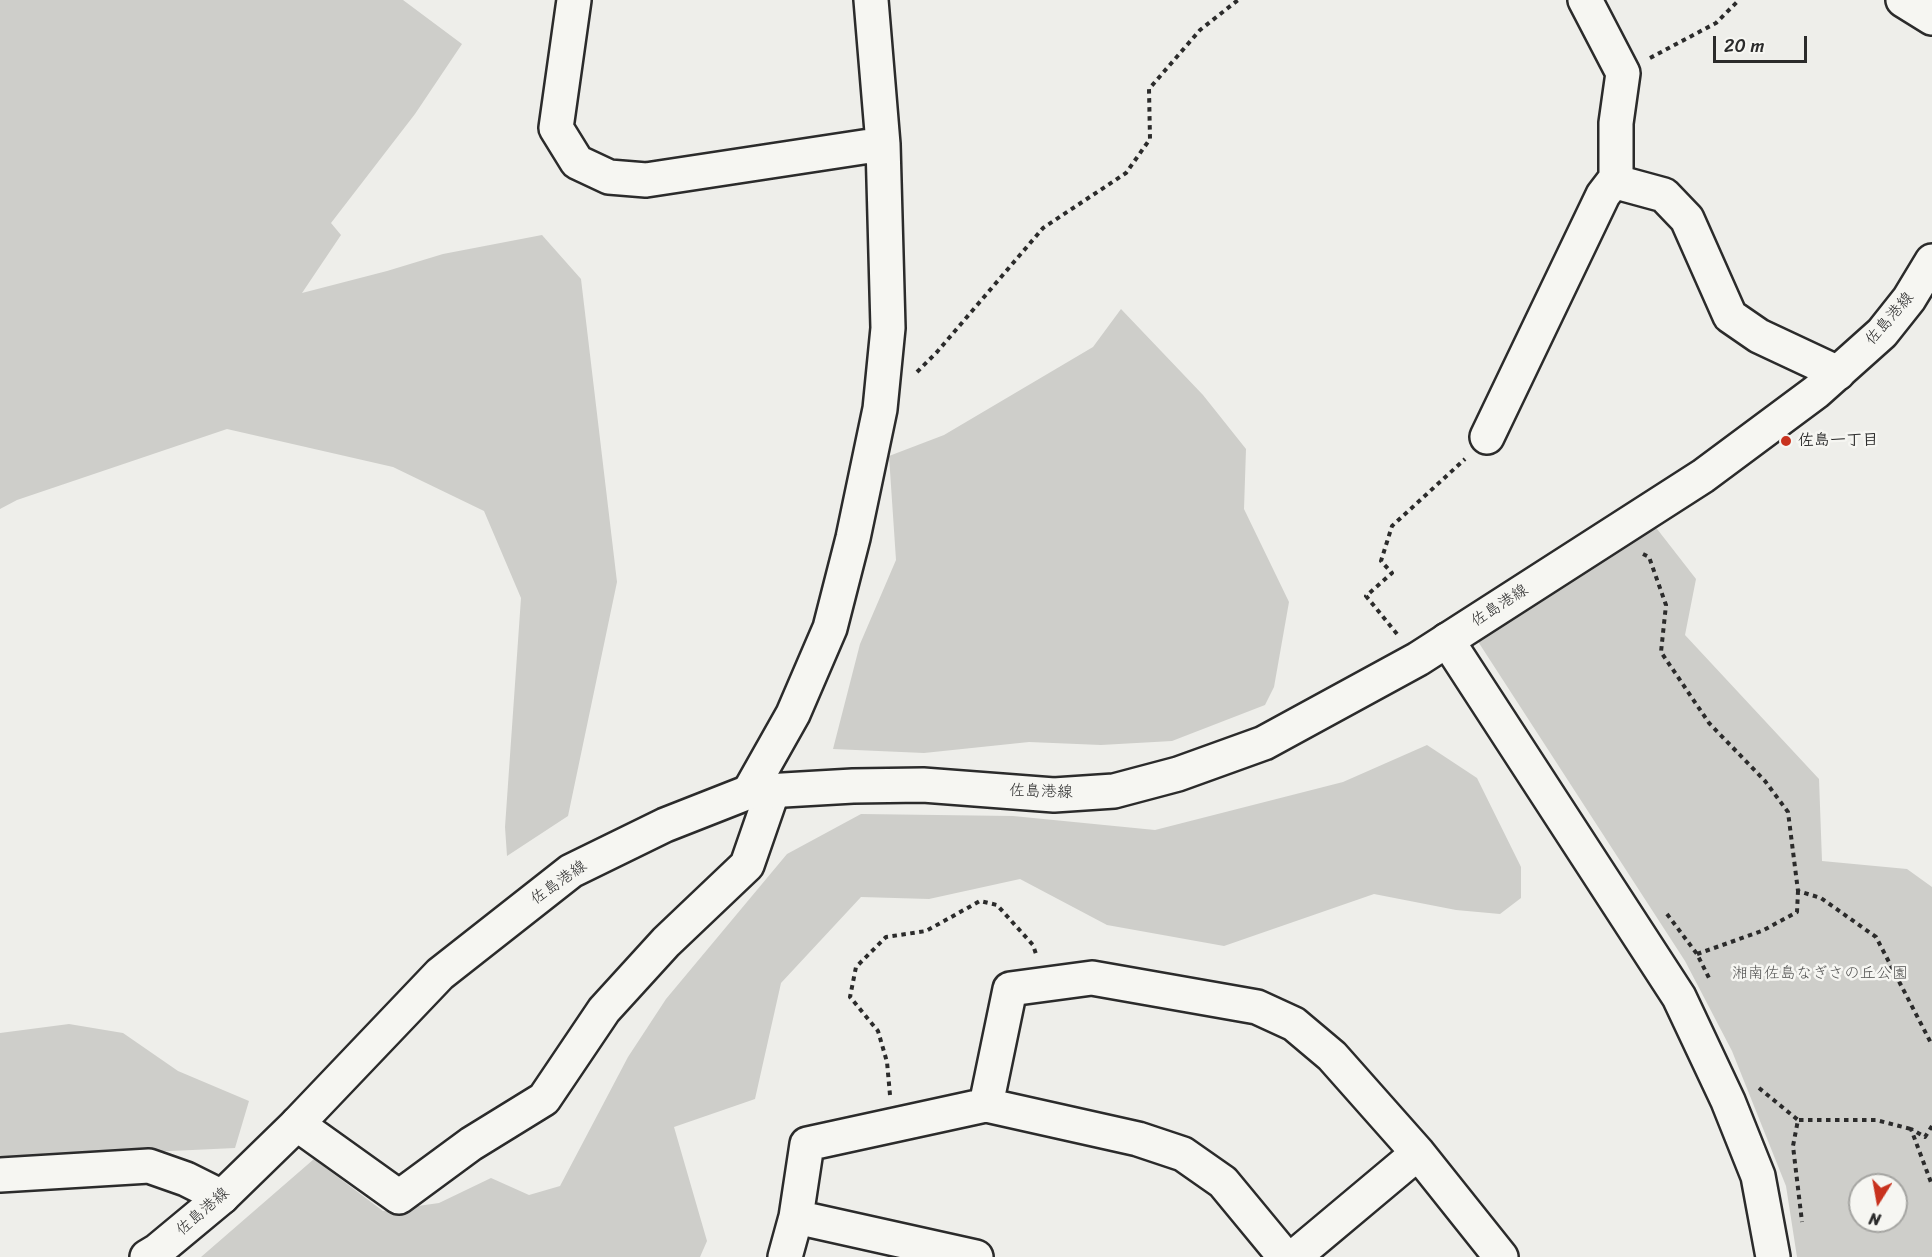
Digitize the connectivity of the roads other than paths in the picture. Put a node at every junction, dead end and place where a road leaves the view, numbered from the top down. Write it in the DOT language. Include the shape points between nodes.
graph roads {
  1 [pos="574,0"];
  2 [pos="871,0"];
  3 [pos="1585,0"];
  4 [pos="1903,0"];
  5 [pos="1932,18"];
  6 [pos="883,144"];
  7 [pos="1616,178"];
  8 [pos="1931,269"];
  9 [pos="1838,373"];
  10 [pos="1487,438"];
  11 [pos="1447,640"];
  12 [pos="761,791"];
  13 [pos="986,1105"];
  14 [pos="297,1124"];
  15 [pos="1418,1153"];
  16 [pos="0,1175"];
  17 [pos="222,1197"];
  18 [pos="796,1217"];
  19 [pos="147,1257"];
  20 [pos="785,1257"];
  21 [pos="976,1257"];
  22 [pos="1285,1257"];
  23 [pos="1294,1257"];
  24 [pos="1501,1257"];
  25 [pos="1773,1257"];
  1 -- 6 [label="street" via="556,128 577,162 609,177 646,180"];
  2 -- 6 [label="street"];
  3 -- 7 [label="street" via="1623,73 1616,123"];
  4 -- 5 [label="street"];
  6 -- 12 [label="street" via="888,328 880,409 830,628"];
  7 -- 9 [label="street" via="1620,183 1664,195 1687,219 1730,316 1759,336"];
  7 -- 10 [label="street" via="1603,195"];
  8 -- 9 [label="street, 佐島港線" via="1882,333"];
  9 -- 11 [label="street, 佐島港線" via="1703,476"];
  11 -- 12 [label="street, 佐島港線" via="1264,743 1178,774 1114,791 1054,795 923,785"];
  11 -- 25 [label="street" via="1679,997 1758,1176"];
  12 -- 14 [label="street, 佐島港線" via="665,825 571,871 440,974"];
  12 -- 14 [label="street" via="747,865 666,942 604,1010 544,1100 471,1144 399,1197"];
  13 -- 15 [label="street" via="1010,989 1092,978 1257,1007 1294,1024 1332,1056"];
  13 -- 18 [label="street" via="807,1144"];
  13 -- 22 [label="street" via="1138,1139 1183,1154 1223,1182"];
  14 -- 17 [label="street, 佐島港線"];
  15 -- 23 [label="street"];
  15 -- 24 [label="street"];
  16 -- 17 [label="street" via="149,1166"];
  17 -- 19 [label="street, 佐島港線"];
  18 -- 20 [label="street"];
  18 -- 21 [label="street"];
}
